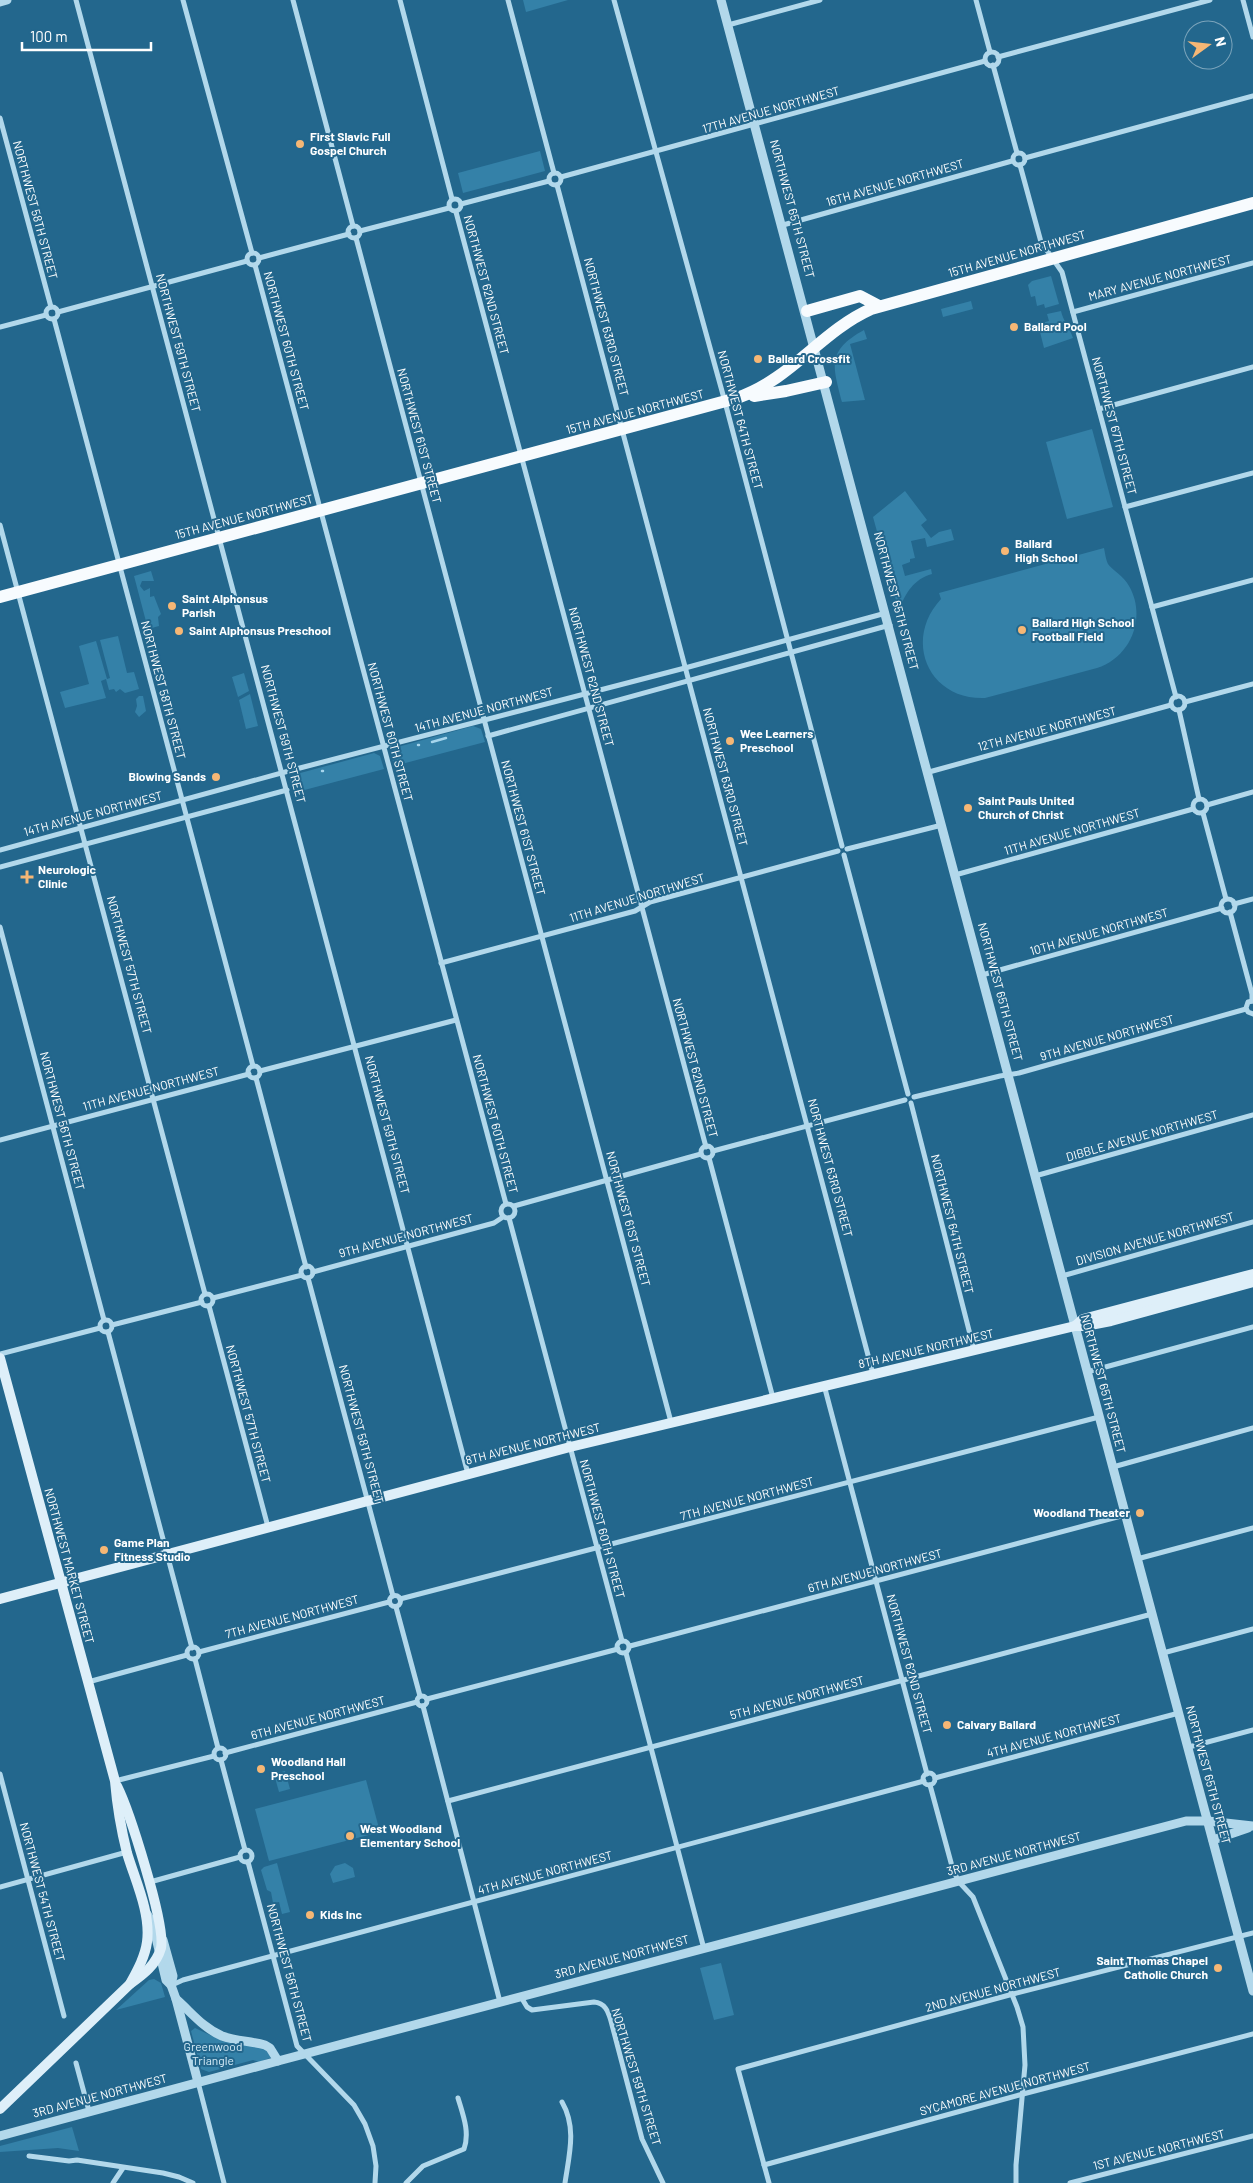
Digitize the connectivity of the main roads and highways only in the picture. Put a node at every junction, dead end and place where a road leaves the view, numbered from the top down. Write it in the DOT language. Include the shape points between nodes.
graph roads {
  1 [pos="1253,203"];
  2 [pos="880,306"];
  3 [pos="807,311"];
  4 [pos="826,382"];
  5 [pos="731,400"];
  6 [pos="0,597"];
  7 [pos="1253,1274"];
  8 [pos="1253,1282"];
  9 [pos="1075,1326"];
  10 [pos="0,1356"];
  11 [pos="60,1583"];
  12 [pos="0,1599"];
  13 [pos="115,1781"];
  14 [pos="130,1984"];
  15 [pos="0,2108"];
  1 -- 2 [label="main road, 15TH AVENUE NORTHWEST"];
  2 -- 3 [label="main road" via="860,296"];
  2 -- 5 [label="main road, 15TH AVENUE NORTHWEST" via="854,317 776,380"];
  4 -- 5 [label="main road"];
  5 -- 6 [label="main road, 15TH AVENUE NORTHWEST"];
  7 -- 9 [label="main road, 8TH AVENUE NORTHWEST" via="1083,1319"];
  8 -- 9 [label="main road, 8TH AVENUE NORTHWEST" via="1111,1320"];
  9 -- 11 [label="main road, 8TH AVENUE NORTHWEST" via="671,1422"];
  10 -- 11 [label="main road, NORTHWEST MARKET STREET"];
  11 -- 12 [label="main road, 8TH AVENUE NORTHWEST"];
  11 -- 13 [label="main road, NORTHWEST MARKET STREET"];
  13 -- 14 [label="main road, NORTHWEST MARKET STREET" via="116,1804 148,1932 140,1965"];
  13 -- 14 [label="main road, NORTHWEST MARKET STREET" via="149,1882 161,1946 156,1962"];
  14 -- 15 [label="main road, NORTHWEST MARKET STREET"];
}
